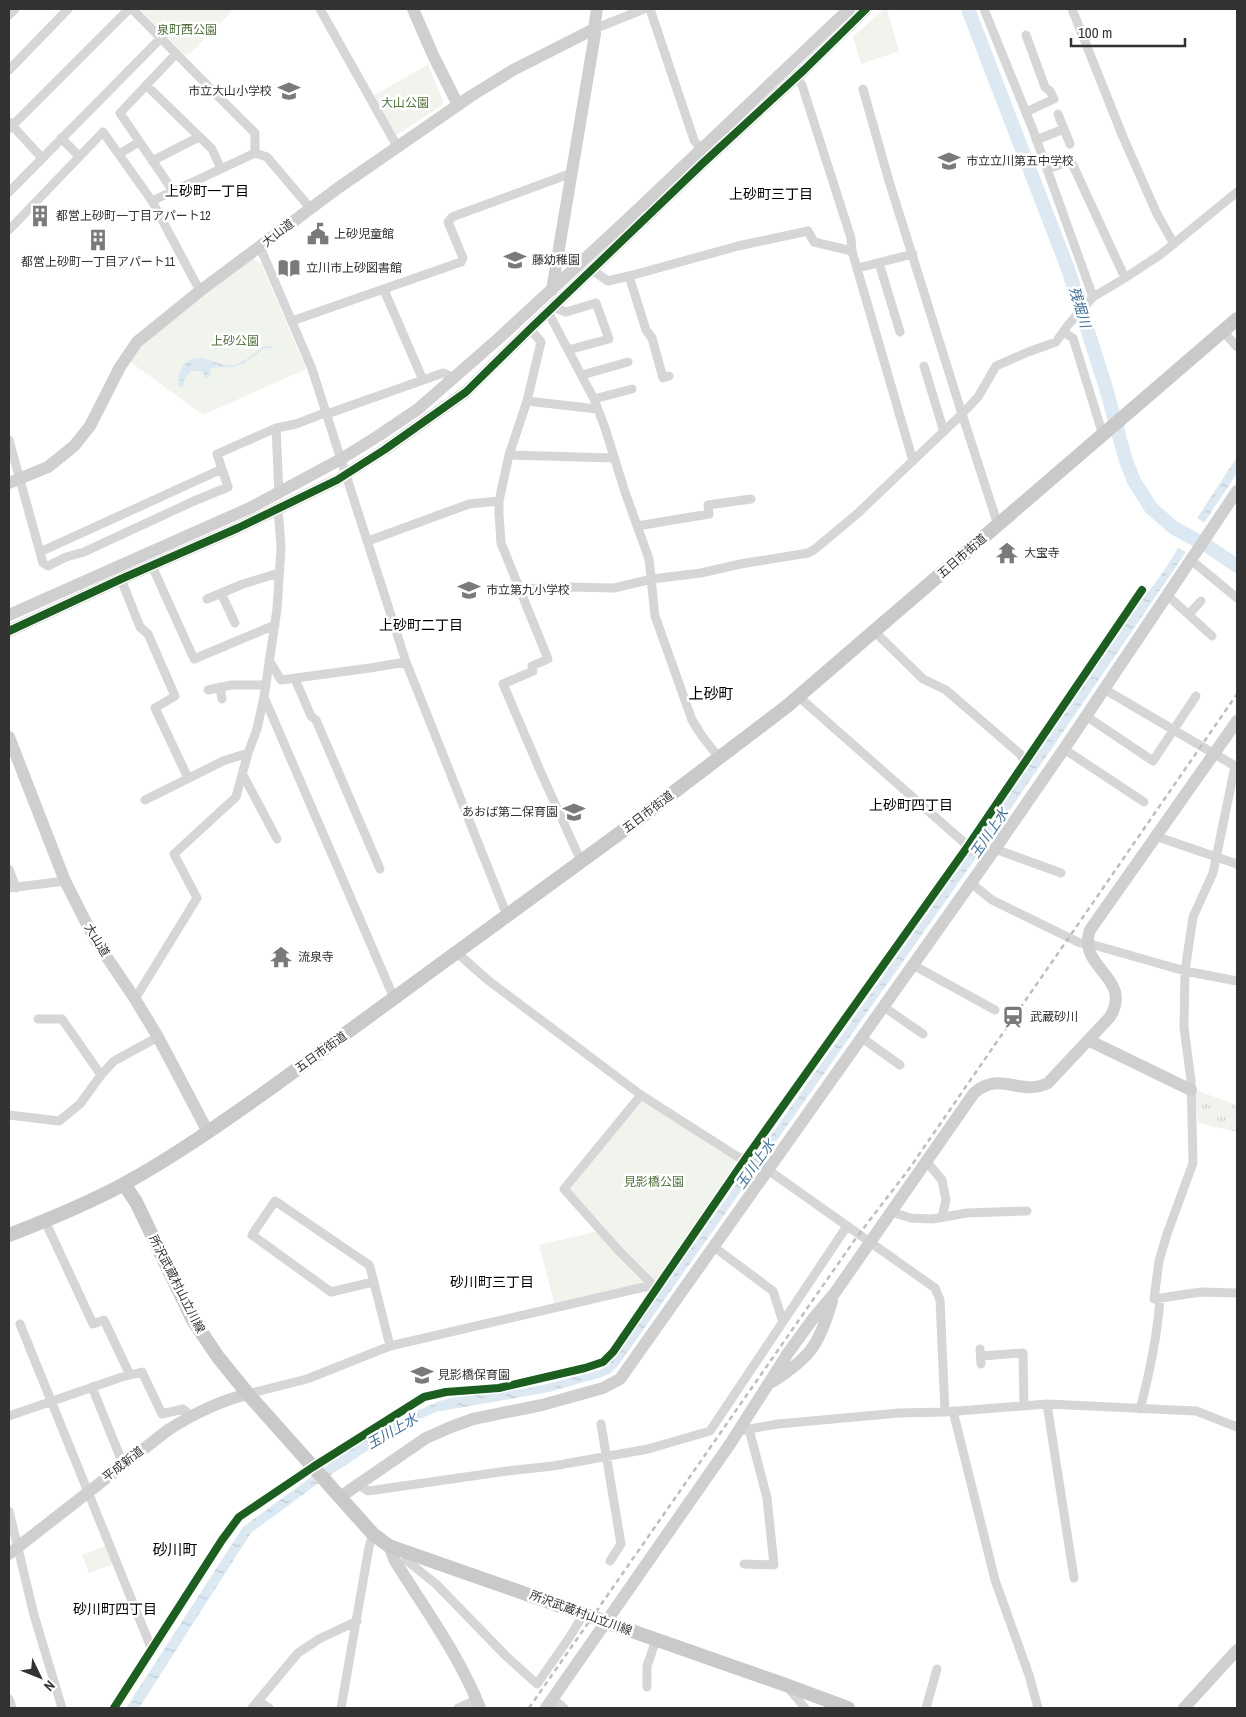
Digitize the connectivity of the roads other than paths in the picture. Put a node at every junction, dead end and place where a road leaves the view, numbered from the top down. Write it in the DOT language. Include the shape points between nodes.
graph roads {
  1 [pos="15,9"];
  2 [pos="68,9"];
  3 [pos="130,9"];
  4 [pos="320,9"];
  5 [pos="413,9"];
  6 [pos="597,9"];
  7 [pos="644,9"];
  8 [pos="650,9"];
  9 [pos="849,9"];
  10 [pos="866,9"];
  11 [pos="984,9"];
  12 [pos="1072,9"];
  13 [pos="9,15"];
  14 [pos="594,30"];
  15 [pos="1026,35"];
  16 [pos="161,38"];
  17 [pos="800,56"];
  18 [pos="172,58"];
  19 [pos="9,70"];
  20 [pos="800,74"];
  21 [pos="146,85"];
  22 [pos="863,89"];
  23 [pos="458,105"];
  24 [pos="1026,112"];
  25 [pos="1058,114"];
  26 [pos="10,126"];
  27 [pos="1064,129"];
  28 [pos="199,137"];
  29 [pos="61,138"];
  30 [pos="1036,140"];
  31 [pos="140,142"];
  32 [pos="1070,144"];
  33 [pos="397,146"];
  34 [pos="701,150"];
  35 [pos="255,153"];
  36 [pos="119,154"];
  37 [pos="79,156"];
  38 [pos="42,158"];
  39 [pos="152,161"];
  40 [pos="222,168"];
  41 [pos="1047,170"];
  42 [pos="572,173"];
  43 [pos="9,192"];
  44 [pos="173,192"];
  45 [pos="1237,192"];
  46 [pos="152,201"];
  47 [pos="310,209"];
  48 [pos="9,230"];
  49 [pos="1174,244"];
  50 [pos="260,247"];
  51 [pos="852,251"];
  52 [pos="913,254"];
  53 [pos="878,263"];
  54 [pos="858,268"];
  55 [pos="592,270"];
  56 [pos="629,276"];
  57 [pos="1125,278"];
  58 [pos="553,289"];
  59 [pos="384,290"];
  60 [pos="200,292"];
  61 [pos="1091,299"];
  62 [pos="551,310"];
  63 [pos="904,312"];
  64 [pos="895,315"];
  65 [pos="1237,319"];
  66 [pos="292,321"];
  67 [pos="530,329"];
  68 [pos="1223,331"];
  69 [pos="900,332"];
  70 [pos="1063,332"];
  71 [pos="1237,347"];
  72 [pos="568,350"];
  73 [pos="628,362"];
  74 [pos="924,366"];
  75 [pos="582,375"];
  76 [pos="669,376"];
  77 [pos="454,378"];
  78 [pos="423,380"];
  79 [pos="632,389"];
  80 [pos="594,399"];
  81 [pos="527,401"];
  82 [pos="597,409"];
  83 [pos="327,413"];
  84 [pos="962,414"];
  85 [pos="276,428"];
  86 [pos="944,432"];
  87 [pos="1106,433"];
  88 [pos="9,440"];
  89 [pos="509,455"];
  90 [pos="614,458"];
  91 [pos="341,459"];
  92 [pos="913,461"];
  93 [pos="222,469"];
  94 [pos="347,474"];
  95 [pos="14,481"];
  96 [pos="1237,491"];
  97 [pos="279,494"];
  98 [pos="751,499"];
  99 [pos="499,501"];
  100 [pos="277,510"];
  101 [pos="998,525"];
  102 [pos="637,526"];
  103 [pos="368,541"];
  104 [pos="40,552"];
  105 [pos="1193,556"];
  106 [pos="152,566"];
  107 [pos="280,573"];
  108 [pos="121,579"];
  109 [pos="652,579"];
  110 [pos="519,589"];
  111 [pos="1142,590"];
  112 [pos="221,593"];
  113 [pos="1167,595"];
  114 [pos="1237,598"];
  115 [pos="207,599"];
  116 [pos="1201,601"];
  117 [pos="1189,614"];
  118 [pos="9,615"];
  119 [pos="235,623"];
  120 [pos="274,625"];
  121 [pos="9,631"];
  122 [pos="874,631"];
  123 [pos="1212,636"];
  124 [pos="270,660"];
  125 [pos="406,662"];
  126 [pos="295,679"];
  127 [pos="266,685"];
  128 [pos="220,687"];
  129 [pos="208,690"];
  130 [pos="1104,690"];
  131 [pos="1196,696"];
  132 [pos="264,697"];
  133 [pos="799,697"];
  134 [pos="222,699"];
  135 [pos="1086,716"];
  136 [pos="1237,720"];
  137 [pos="1174,729"];
  138 [pos="9,737"];
  139 [pos="1064,749"];
  140 [pos="248,753"];
  141 [pos="1214,753"];
  142 [pos="720,759"];
  143 [pos="1026,762"];
  144 [pos="243,775"];
  145 [pos="188,778"];
  146 [pos="145,800"];
  147 [pos="1144,802"];
  148 [pos="1156,836"];
  149 [pos="277,839"];
  150 [pos="970,847"];
  151 [pos="995,849"];
  152 [pos="1216,857"];
  153 [pos="985,859"];
  154 [pos="581,861"];
  155 [pos="1237,864"];
  156 [pos="380,869"];
  157 [pos="9,870"];
  158 [pos="1061,873"];
  159 [pos="65,881"];
  160 [pos="971,883"];
  161 [pos="12,888"];
  162 [pos="509,914"];
  163 [pos="1087,944"];
  164 [pos="456,952"];
  165 [pos="914,965"];
  166 [pos="1185,971"];
  167 [pos="1237,981"];
  168 [pos="394,998"];
  169 [pos="135,999"];
  170 [pos="884,1007"];
  171 [pos="995,1010"];
  172 [pos="38,1019"];
  173 [pos="924,1034"];
  174 [pos="158,1037"];
  175 [pos="862,1038"];
  176 [pos="1088,1040"];
  177 [pos="900,1064"];
  178 [pos="101,1075"];
  179 [pos="1191,1090"];
  180 [pos="641,1095"];
  181 [pos="9,1115"];
  182 [pos="208,1132"];
  183 [pos="749,1159"];
  184 [pos="926,1161"];
  185 [pos="766,1170"];
  186 [pos="124,1184"];
  187 [pos="1027,1211"];
  188 [pos="891,1212"];
  189 [pos="942,1217"];
  190 [pos="45,1221"];
  191 [pos="848,1226"];
  192 [pos="11,1233"];
  193 [pos="870,1242"];
  194 [pos="714,1247"];
  195 [pos="373,1282"];
  196 [pos="656,1285"];
  197 [pos="1237,1293"];
  198 [pos="1160,1299"];
  199 [pos="783,1322"];
  200 [pos="20,1324"];
  201 [pos="390,1346"];
  202 [pos="981,1357"];
  203 [pos="130,1375"];
  204 [pos="92,1387"];
  205 [pos="248,1394"];
  206 [pos="51,1402"];
  207 [pos="1048,1404"];
  208 [pos="1024,1406"];
  209 [pos="1140,1409"];
  210 [pos="949,1412"];
  211 [pos="9,1416"];
  212 [pos="191,1416"];
  213 [pos="601,1424"];
  214 [pos="1237,1427"];
  215 [pos="743,1430"];
  216 [pos="606,1457"];
  217 [pos="123,1464"];
  218 [pos="314,1468"];
  219 [pos="359,1484"];
  220 [pos="87,1492"];
  221 [pos="337,1494"];
  222 [pos="9,1511"];
  223 [pos="373,1534"];
  224 [pos="389,1546"];
  225 [pos="13,1551"];
  226 [pos="405,1552"];
  227 [pos="610,1561"];
  228 [pos="744,1564"];
  229 [pos="1074,1578"];
  230 [pos="583,1615"];
  231 [pos="357,1621"];
  232 [pos="606,1622"];
  233 [pos="656,1640"];
  234 [pos="152,1650"];
  235 [pos="1237,1650"];
  236 [pos="937,1669"];
  237 [pos="786,1684"];
  238 [pos="647,1687"];
  239 [pos="9,1699"];
  240 [pos="478,1704"];
  241 [pos="551,1704"];
  242 [pos="255,1705"];
  243 [pos="12,1708"];
  244 [pos="62,1708"];
  245 [pos="114,1708"];
  246 [pos="268,1708"];
  247 [pos="341,1708"];
  248 [pos="458,1708"];
  249 [pos="564,1708"];
  250 [pos="805,1708"];
  251 [pos="848,1708"];
  252 [pos="926,1708"];
  253 [pos="1038,1708"];
  254 [pos="1184,1708"];
  1 -- 13 [label="street"];
  2 -- 19 [label="street"];
  3 -- 16 [label="street"];
  3 -- 26 [label="street"];
  4 -- 33 [label="street"];
  5 -- 23 [label="street"];
  6 -- 14 [label="street"];
  7 -- 14 [label="street"];
  8 -- 34 [label="street" via="694,140"];
  9 -- 17 [label="street"];
  10 -- 20 [label="street"];
  11 -- 24 [label="street"];
  12 -- 49 [label="street" via="1123,137"];
  14 -- 23 [label="street, 大山道" via="513,70"];
  14 -- 42 [label="street"];
  15 -- 24 [label="street" via="1045,87 1054,99"];
  16 -- 29 [label="street"];
  16 -- 35 [label="street" via="254,133"];
  17 -- 20 [label="street" via="797,63"];
  17 -- 34 [label="street"];
  18 -- 21 [label="street"];
  20 -- 51 [label="street" via="852,238"];
  20 -- 55 [label="street"];
  21 -- 28 [label="street"];
  21 -- 31 [label="street" via="120,113"];
  22 -- 52 [label="street"];
  23 -- 33 [label="street, 大山道"];
  24 -- 30 [label="street"];
  25 -- 27 [label="street"];
  26 -- 38 [label="street"];
  27 -- 30 [label="street"];
  27 -- 32 [label="street"];
  28 -- 39 [label="street"];
  28 -- 40 [label="street" via="212,149"];
  29 -- 37 [label="street"];
  29 -- 38 [label="street"];
  30 -- 41 [label="street"];
  31 -- 36 [label="street"];
  31 -- 39 [label="street"];
  33 -- 47 [label="street, 大山道"];
  34 -- 58 [label="street"];
  35 -- 40 [label="street"];
  35 -- 47 [label="street" via="267,157"];
  36 -- 37 [label="street" via="103,132"];
  36 -- 46 [label="street"];
  37 -- 48 [label="street"];
  38 -- 43 [label="street"];
  39 -- 44 [label="street"];
  40 -- 44 [label="street"];
  41 -- 57 [label="street" via="1071,161"];
  41 -- 61 [label="street"];
  42 -- 58 [label="street"];
  42 -- 59 [label="street" via="452,217 448,222 463,258 461,262"];
  44 -- 46 [label="street"];
  45 -- 49 [label="street"];
  46 -- 60 [label="street"];
  47 -- 50 [label="street, 大山道"];
  49 -- 57 [label="street"];
  50 -- 60 [label="street, 大山道"];
  50 -- 66 [label="street"];
  51 -- 54 [label="street"];
  51 -- 56 [label="street" via="814,242 808,231 738,246"];
  52 -- 53 [label="street"];
  52 -- 84 [label="street"];
  53 -- 54 [label="street"];
  53 -- 64 [label="street"];
  54 -- 92 [label="street"];
  55 -- 56 [label="street" via="608,281"];
  55 -- 62 [label="street"];
  56 -- 76 [label="street" via="663,378"];
  57 -- 61 [label="street"];
  58 -- 62 [label="street"];
  58 -- 77 [label="street"];
  59 -- 66 [label="street"];
  59 -- 78 [label="street"];
  60 -- 95 [label="street, 大山道" via="137,342 120,367 90,426 74,446 48,467"];
  61 -- 70 [label="street"];
  62 -- 67 [label="street"];
  62 -- 72 [label="street"];
  62 -- 72 [label="street" via="566,312 596,303 609,339"];
  63 -- 64 [label="street"];
  64 -- 69 [label="street"];
  65 -- 68 [label="main road, 五日市街道"];
  66 -- 83 [label="street"];
  67 -- 81 [label="street" via="541,342"];
  67 -- 94 [label="street" via="466,392"];
  68 -- 71 [label="street"];
  68 -- 87 [label="main road, 五日市街道"];
  70 -- 84 [label="street" via="1056,342 996,366 978,397"];
  70 -- 87 [label="street" via="1073,338"];
  72 -- 75 [label="street"];
  73 -- 75 [label="street"];
  74 -- 86 [label="street"];
  75 -- 80 [label="street"];
  77 -- 78 [label="street" via="443,373"];
  77 -- 91 [label="street" via="418,409"];
  78 -- 83 [label="street"];
  79 -- 80 [label="street"];
  80 -- 82 [label="street"];
  81 -- 82 [label="street"];
  81 -- 89 [label="street"];
  82 -- 90 [label="street"];
  83 -- 85 [label="street"];
  83 -- 91 [label="street"];
  84 -- 86 [label="street"];
  84 -- 101 [label="street"];
  85 -- 93 [label="street" via="217,454"];
  85 -- 97 [label="street"];
  86 -- 92 [label="street"];
  87 -- 101 [label="main road, 五日市街道"];
  88 -- 95 [label="street"];
  89 -- 90 [label="street"];
  89 -- 99 [label="street"];
  90 -- 102 [label="street"];
  91 -- 94 [label="street"];
  91 -- 97 [label="street"];
  92 -- 109 [label="street" via="815,549 701,574"];
  93 -- 104 [label="street"];
  93 -- 104 [label="street" via="228,487 48,566 43,563"];
  94 -- 100 [label="street"];
  94 -- 103 [label="street"];
  95 -- 104 [label="street"];
  96 -- 105 [label="street"];
  97 -- 118 [label="street"];
  98 -- 102 [label="street" via="708,505 709,514"];
  99 -- 103 [label="street" via="469,504"];
  99 -- 110 [label="street" via="501,543"];
  100 -- 106 [label="street"];
  100 -- 107 [label="street"];
  101 -- 122 [label="main road, 五日市街道"];
  102 -- 109 [label="street" via="649,559"];
  103 -- 125 [label="street"];
  105 -- 113 [label="street"];
  105 -- 114 [label="street"];
  106 -- 108 [label="street"];
  106 -- 120 [label="street" via="194,659"];
  107 -- 112 [label="street"];
  107 -- 120 [label="street"];
  108 -- 121 [label="street"];
  108 -- 145 [label="street" via="140,627 148,634 175,696 155,708"];
  109 -- 110 [label="street" via="614,588"];
  109 -- 142 [label="street" via="654,616 692,720"];
  110 -- 154 [label="street" via="548,659 532,666 534,671 503,684"];
  111 -- 143 [label="street"];
  112 -- 115 [label="street"];
  112 -- 119 [label="street"];
  113 -- 117 [label="street"];
  113 -- 130 [label="street"];
  116 -- 117 [label="street"];
  117 -- 123 [label="street"];
  120 -- 124 [label="street"];
  122 -- 133 [label="main road, 五日市街道"];
  122 -- 143 [label="street" via="923,679 946,690"];
  124 -- 126 [label="street" via="281,680"];
  124 -- 127 [label="street"];
  125 -- 126 [label="street"];
  125 -- 162 [label="street"];
  126 -- 156 [label="street"];
  127 -- 128 [label="street"];
  127 -- 132 [label="street"];
  128 -- 129 [label="street"];
  128 -- 134 [label="street"];
  130 -- 135 [label="street"];
  130 -- 137 [label="street"];
  131 -- 137 [label="street"];
  132 -- 140 [label="street"];
  132 -- 168 [label="street"];
  133 -- 142 [label="main road, 五日市街道" via="785,702"];
  133 -- 150 [label="street"];
  135 -- 137 [label="street" via="1152,761"];
  135 -- 139 [label="street"];
  136 -- 141 [label="street"];
  137 -- 141 [label="street"];
  138 -- 159 [label="street, 大山道"];
  139 -- 147 [label="street"];
  139 -- 151 [label="street"];
  140 -- 144 [label="street"];
  140 -- 145 [label="street"];
  141 -- 148 [label="street"];
  141 -- 152 [label="street" via="1235,766"];
  142 -- 154 [label="main road, 五日市街道"];
  143 -- 150 [label="street"];
  144 -- 149 [label="street"];
  144 -- 169 [label="street" via="236,797 174,854 197,898"];
  145 -- 146 [label="street"];
  148 -- 152 [label="street"];
  148 -- 163 [label="street" via="1098,916"];
  150 -- 153 [label="street"];
  150 -- 183 [label="street"];
  151 -- 153 [label="street"];
  151 -- 158 [label="street"];
  152 -- 155 [label="street"];
  152 -- 166 [label="street" via="1212,878 1193,917"];
  153 -- 160 [label="street"];
  154 -- 162 [label="main road, 五日市街道"];
  157 -- 161 [label="street"];
  159 -- 161 [label="street"];
  159 -- 169 [label="street, 大山道" via="94,938"];
  160 -- 163 [label="street" via="992,900"];
  160 -- 165 [label="street"];
  162 -- 164 [label="main road, 五日市街道"];
  163 -- 166 [label="street"];
  163 -- 176 [label="street" via="1093,960 1112,983 1116,1000 1110,1017"];
  164 -- 168 [label="main road, 五日市街道"];
  164 -- 180 [label="street" via="489,981"];
  165 -- 170 [label="street"];
  165 -- 171 [label="street"];
  166 -- 167 [label="street"];
  166 -- 179 [label="street" via="1184,1028"];
  168 -- 182 [label="main road, 五日市街道"];
  169 -- 174 [label="street, 大山道"];
  170 -- 173 [label="street"];
  170 -- 175 [label="street"];
  172 -- 178 [label="street" via="62,1019"];
  174 -- 178 [label="street" via="114,1061"];
  174 -- 182 [label="street, 大山道"];
  175 -- 177 [label="street"];
  175 -- 185 [label="street"];
  176 -- 179 [label="street"];
  176 -- 184 [label="street" via="1052,1079 1040,1086 1027,1088 998,1082 978,1089"];
  178 -- 181 [label="street" via="80,1104 59,1120"];
  179 -- 198 [label="street" via="1194,1162 1159,1261 1154,1299"];
  180 -- 183 [label="street" via="738,1157"];
  180 -- 196 [label="street" via="564,1189 619,1251"];
  182 -- 186 [label="main road, 五日市街道"];
  183 -- 185 [label="street"];
  183 -- 196 [label="street"];
  184 -- 188 [label="street"];
  184 -- 189 [label="street" via="942,1180 946,1200"];
  185 -- 191 [label="street"];
  185 -- 194 [label="street"];
  186 -- 190 [label="main road, 五日市街道"];
  186 -- 205 [label="main road, 所沢武蔵村山立川線" via="136,1202 193,1320"];
  187 -- 189 [label="street"];
  188 -- 189 [label="street" via="911,1218"];
  188 -- 193 [label="street"];
  190 -- 192 [label="main road, 五日市街道"];
  190 -- 203 [label="street" via="93,1324 104,1320"];
  191 -- 193 [label="street"];
  191 -- 199 [label="street"];
  193 -- 210 [label="street" via="930,1283 938,1293"];
  193 -- 215 [label="street" via="779,1367"];
  194 -- 199 [label="street" via="773,1291"];
  194 -- 219 [label="street" via="627,1370 613,1383 542,1405 458,1424 426,1438"];
  195 -- 195 [label="street" via="332,1292 252,1235 275,1201 368,1265"];
  195 -- 201 [label="street"];
  196 -- 201 [label="street"];
  196 -- 218 [label="street" via="613,1352 602,1362 499,1388 446,1392 424,1398"];
  197 -- 198 [label="street" via="1202,1292"];
  198 -- 209 [label="street" via="1151,1368"];
  199 -- 216 [label="street" via="710,1431"];
  200 -- 206 [label="street"];
  201 -- 205 [label="street" via="307,1379"];
  202 -- 208 [label="street" via="1023,1353"];
  203 -- 204 [label="street"];
  203 -- 212 [label="street" via="143,1373 162,1414 184,1408"];
  204 -- 206 [label="street"];
  204 -- 217 [label="street"];
  205 -- 212 [label="street, 平成新道"];
  205 -- 218 [label="main road, 所沢武蔵村山立川線"];
  206 -- 211 [label="street"];
  206 -- 220 [label="street"];
  207 -- 208 [label="street"];
  207 -- 209 [label="street"];
  207 -- 229 [label="street"];
  208 -- 210 [label="street"];
  209 -- 214 [label="street" via="1196,1411"];
  210 -- 215 [label="street" via="899,1413"];
  210 -- 253 [label="street" via="995,1580"];
  212 -- 217 [label="street, 平成新道"];
  213 -- 216 [label="street"];
  215 -- 228 [label="street" via="767,1498 774,1565"];
  215 -- 232 [label="street"];
  216 -- 219 [label="street" via="368,1491"];
  216 -- 227 [label="street" via="621,1544"];
  217 -- 220 [label="street, 平成新道"];
  218 -- 221 [label="main road, 所沢武蔵村山立川線"];
  218 -- 234 [label="street" via="239,1517"];
  219 -- 221 [label="street"];
  220 -- 225 [label="street, 平成新道"];
  220 -- 234 [label="street"];
  221 -- 223 [label="main road, 所沢武蔵村山立川線"];
  222 -- 225 [label="street"];
  223 -- 224 [label="main road, 所沢武蔵村山立川線"];
  223 -- 231 [label="street"];
  224 -- 226 [label="main road, 所沢武蔵村山立川線"];
  224 -- 240 [label="street" via="395,1561 454,1655"];
  225 -- 244 [label="street"];
  226 -- 230 [label="main road, 所沢武蔵村山立川線"];
  226 -- 230 [label="street" via="406,1560 436,1584 537,1684"];
  230 -- 232 [label="main road, 所沢武蔵村山立川線"];
  231 -- 242 [label="street" via="298,1653"];
  231 -- 247 [label="street"];
  232 -- 233 [label="main road, 所沢武蔵村山立川線"];
  232 -- 241 [label="street"];
  233 -- 237 [label="main road, 所沢武蔵村山立川線"];
  233 -- 238 [label="street" via="647,1666"];
  234 -- 245 [label="street"];
  235 -- 254 [label="street"];
  236 -- 252 [label="street"];
  237 -- 250 [label="street"];
  237 -- 251 [label="main road, 所沢武蔵村山立川線"];
  239 -- 243 [label="street"];
  240 -- 248 [label="street"];
  241 -- 249 [label="street"];
  242 -- 246 [label="street"];
}
